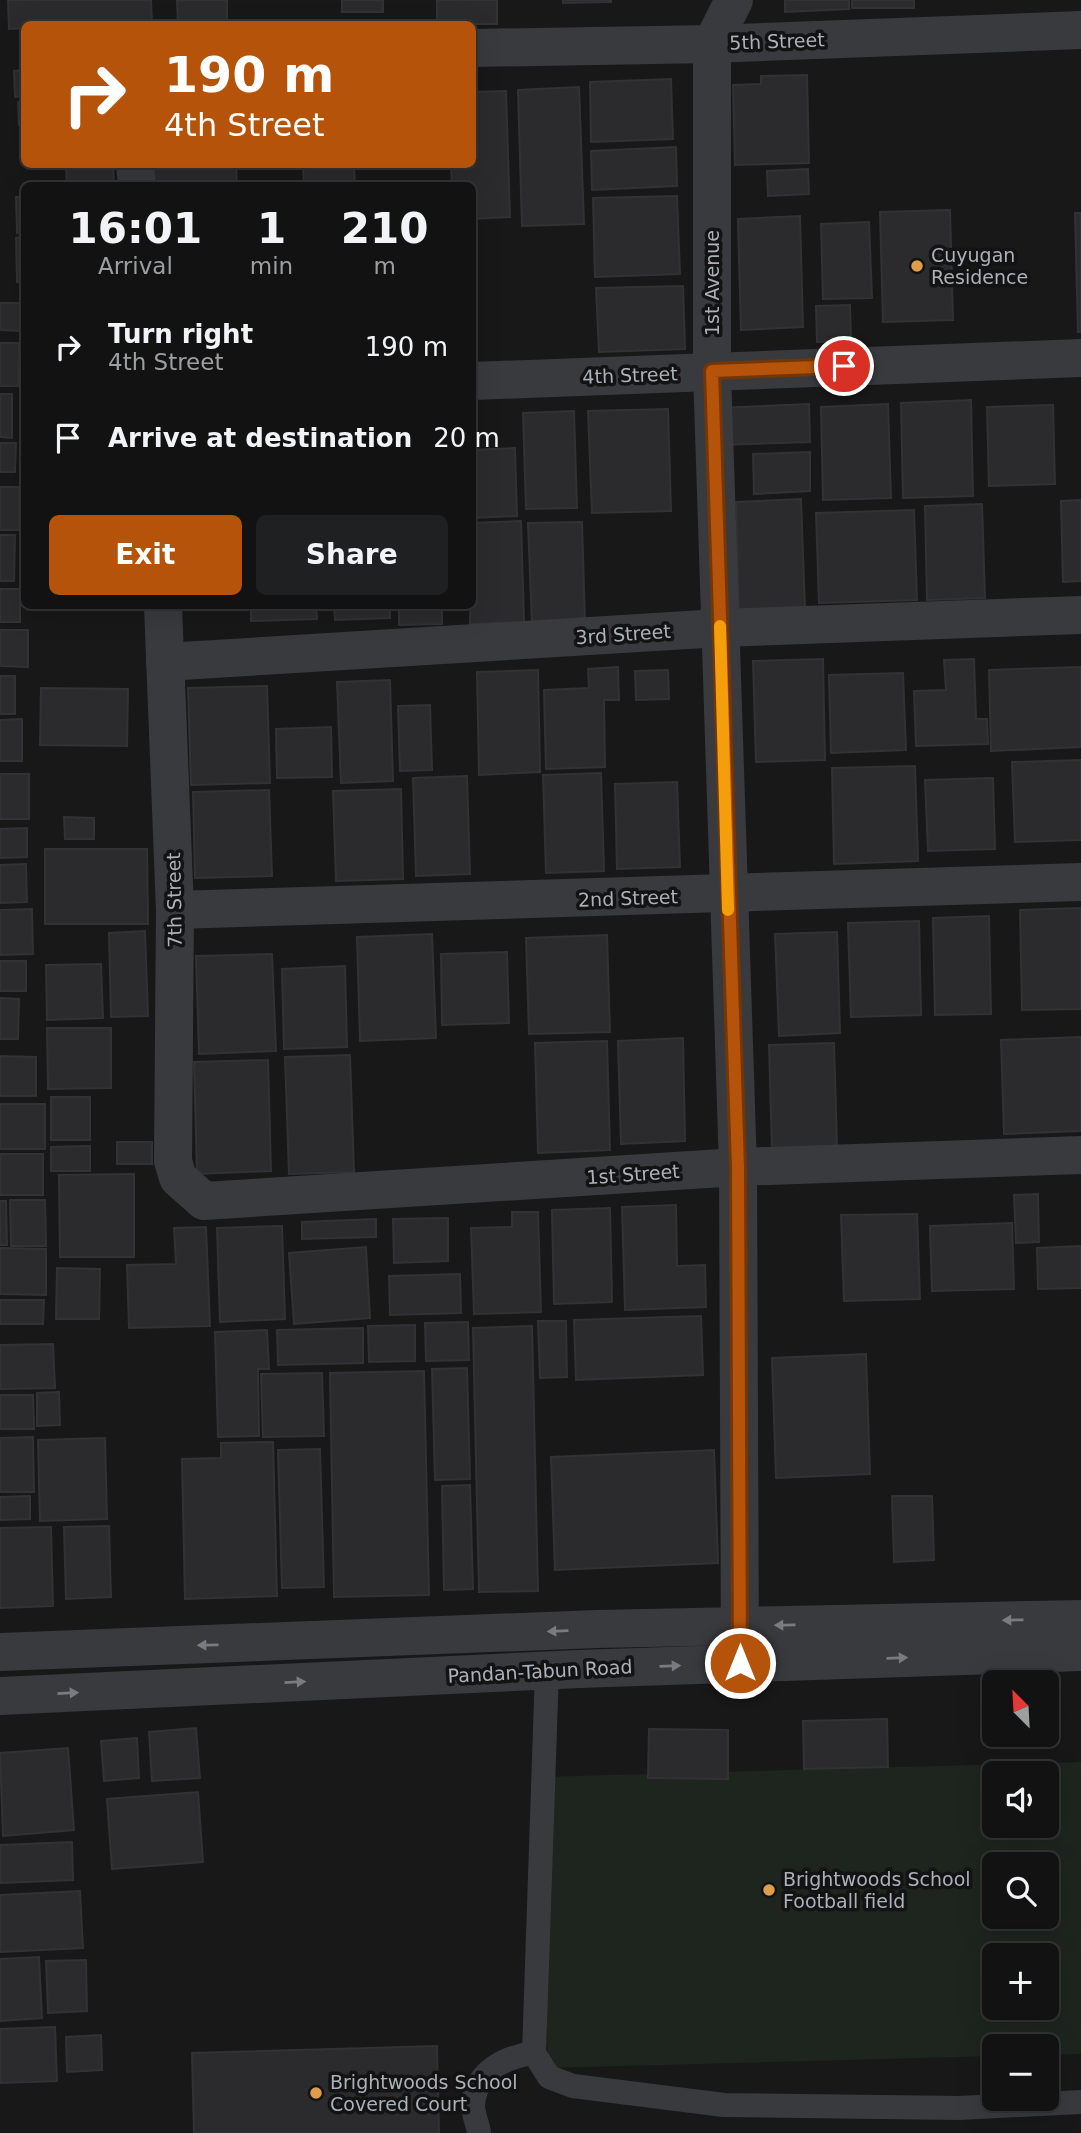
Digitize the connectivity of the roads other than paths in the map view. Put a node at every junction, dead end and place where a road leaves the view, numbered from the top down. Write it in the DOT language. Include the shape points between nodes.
graph roads {
  1 [pos="734,0"];
  2 [pos="1081,30"];
  3 [pos="712,44"];
  4 [pos="476,48"];
  5 [pos="1081,358"];
  6 [pos="712,371"];
  7 [pos="476,381"];
  8 [pos="163,609"];
  9 [pos="1081,615"];
  10 [pos="720,628"];
  11 [pos="165,662"];
  12 [pos="1081,882"];
  13 [pos="727,895"];
  14 [pos="175,910"];
  15 [pos="1081,1155"];
  16 [pos="738,1167"];
  17 [pos="188,1190"];
  18 [pos="1081,1619"];
  19 [pos="740,1645"];
  20 [pos="0,1652"];
  21 [pos="1081,1652"];
  22 [pos="547,1670"];
  23 [pos="0,1696"];
  24 [pos="534,2053"];
  25 [pos="1081,2102"];
  26 [pos="480,2133"];
  1 -- 3 [label="street, 1st Avenue"];
  2 -- 3 [label="street, 5th Street"];
  3 -- 4 [label="street, 5th Street"];
  3 -- 6 [label="street, 1st Avenue"];
  5 -- 6 [label="street, 4th Street"];
  6 -- 7 [label="street, 4th Street"];
  6 -- 10 [label="street, 1st Avenue"];
  8 -- 11 [label="street, 7th Street"];
  9 -- 10 [label="street, 3rd Street"];
  10 -- 11 [label="street, 3rd Street"];
  10 -- 13 [label="street, 1st Avenue"];
  11 -- 14 [label="street, 7th Street"];
  12 -- 13 [label="street, 2nd Street"];
  13 -- 14 [label="street, 2nd Street"];
  13 -- 16 [label="street, 1st Avenue"];
  14 -- 17 [label="street, 7th Street" via="173,1161"];
  15 -- 16 [label="street, 1st Street"];
  16 -- 17 [label="street, 1st Street" via="222,1201 204,1201"];
  16 -- 19 [label="street, 1st Avenue"];
  18 -- 19 [label="street, Pandan-Tabun Road, one-way"];
  19 -- 20 [label="street, Pandan-Tabun Road, one-way"];
  19 -- 21 [label="street, Pandan-Tabun Road, one-way"];
  22 -- 19 [label="street, Pandan-Tabun Road, one-way"];
  23 -- 22 [label="street, Pandan-Tabun Road, one-way"];
  22 -- 24 [label="lane"];
  24 -- 25 [label="lane" via="549,2077 573,2086 724,2105 959,2108"];
  24 -- 26 [label="lane" via="508,2057 482,2078 473,2106"];
}
